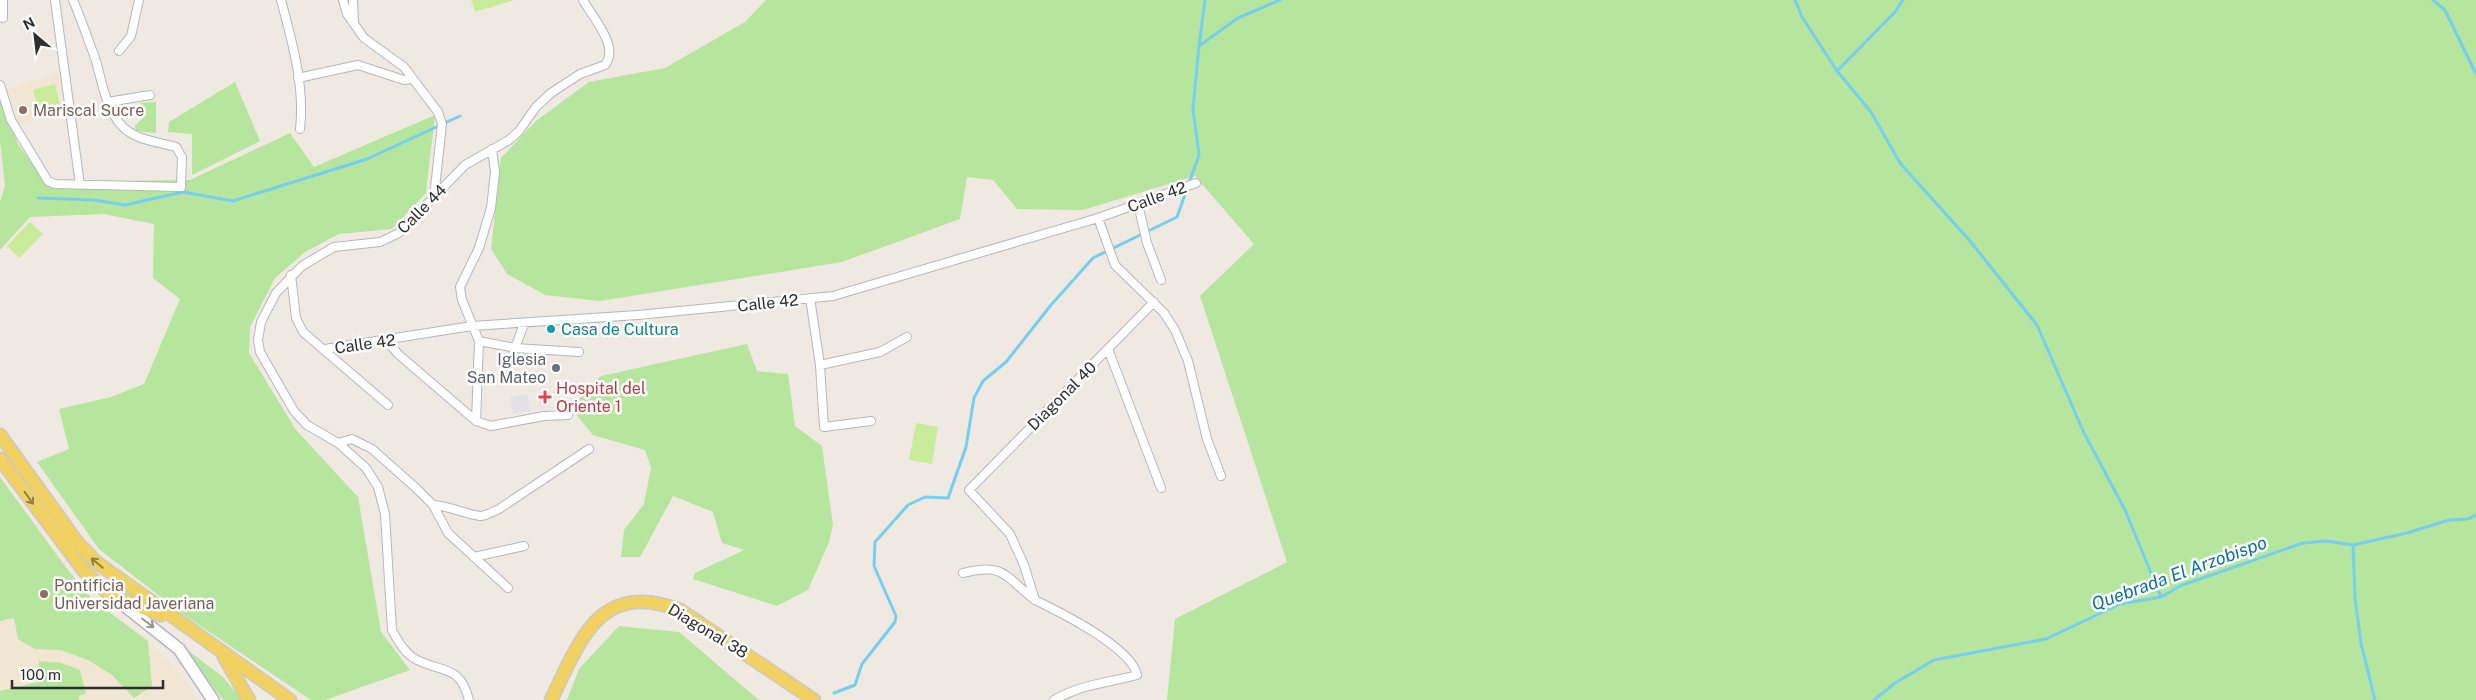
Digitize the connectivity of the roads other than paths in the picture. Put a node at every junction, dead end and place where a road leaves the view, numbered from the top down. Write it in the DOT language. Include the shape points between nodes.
graph roads {
  1 [pos="3,0"];
  2 [pos="55,0"];
  3 [pos="73,0"];
  4 [pos="138,0"];
  5 [pos="281,0"];
  6 [pos="343,0"];
  7 [pos="353,0"];
  8 [pos="583,0"];
  9 [pos="3,18"];
  10 [pos="354,25"];
  11 [pos="119,51"];
  12 [pos="298,78"];
  13 [pos="413,79"];
  14 [pos="0,85"];
  15 [pos="150,95"];
  16 [pos="108,102"];
  17 [pos="300,129"];
  18 [pos="492,149"];
  19 [pos="1196,183"];
  20 [pos="80,185"];
  21 [pos="434,197"];
  22 [pos="1138,204"];
  23 [pos="1098,218"];
  24 [pos="292,275"];
  25 [pos="1161,280"];
  26 [pos="810,298"];
  27 [pos="1154,302"];
  28 [pos="524,324"];
  29 [pos="472,326"];
  30 [pos="907,337"];
  31 [pos="387,341"];
  32 [pos="479,341"];
  33 [pos="515,348"];
  34 [pos="325,349"];
  35 [pos="1108,349"];
  36 [pos="579,352"];
  37 [pos="820,364"];
  38 [pos="388,405"];
  39 [pos="568,415"];
  40 [pos="871,421"];
  41 [pos="476,422"];
  42 [pos="0,435"];
  43 [pos="338,443"];
  44 [pos="589,449"];
  45 [pos="0,459"];
  46 [pos="1221,476"];
  47 [pos="1162,488"];
  48 [pos="433,505"];
  49 [pos="524,546"];
  50 [pos="474,557"];
  51 [pos="963,573"];
  52 [pos="508,588"];
  53 [pos="109,594"];
  54 [pos="1035,600"];
  55 [pos="179,623"];
  56 [pos="222,652"];
  57 [pos="213,700"];
  58 [pos="250,700"];
  59 [pos="290,700"];
  60 [pos="469,700"];
  61 [pos="551,700"];
  62 [pos="814,700"];
  63 [pos="1054,700"];
  1 -- 9 [label="street"];
  2 -- 20 [label="street"];
  3 -- 16 [label="street"];
  4 -- 11 [label="street" via="131,36"];
  5 -- 12 [label="street"];
  6 -- 10 [label="street"];
  7 -- 10 [label="street"];
  8 -- 18 [label="street, Calle 44" via="605,38 610,56 602,68 580,74 551,93 519,131"];
  10 -- 13 [label="street" via="364,38 404,67"];
  12 -- 13 [label="street" via="358,65 404,80"];
  12 -- 17 [label="street" via="303,106"];
  13 -- 21 [label="street" via="438,112 442,124"];
  14 -- 20 [label="street" via="11,120 44,177 55,184"];
  15 -- 16 [label="street"];
  16 -- 20 [label="street" via="122,126 135,135 176,147 182,157 181,187"];
  18 -- 21 [label="street, Calle 44" via="471,160"];
  18 -- 29 [label="street" via="495,172 491,208 479,248 460,287"];
  19 -- 22 [label="street, Calle 42"];
  21 -- 24 [label="street, Calle 44" via="404,229 388,240 334,247"];
  22 -- 23 [label="street, Calle 42"];
  22 -- 25 [label="street" via="1147,244"];
  23 -- 26 [label="street, Calle 42" via="849,292"];
  23 -- 27 [label="street" via="1115,265"];
  24 -- 34 [label="street" via="298,325"];
  24 -- 43 [label="street, Calle 44" via="276,293 261,322 260,352 300,419"];
  26 -- 28 [label="street, Calle 42"];
  26 -- 37 [label="street"];
  27 -- 35 [label="street, Diagonal 40"];
  27 -- 46 [label="street" via="1176,330 1188,361"];
  28 -- 29 [label="street, Calle 42"];
  28 -- 33 [label="street"];
  29 -- 31 [label="street, Calle 42"];
  29 -- 32 [label="street"];
  30 -- 37 [label="street" via="880,352"];
  31 -- 34 [label="street, Calle 42"];
  31 -- 41 [label="street"];
  32 -- 33 [label="street"];
  32 -- 41 [label="street"];
  33 -- 36 [label="street"];
  34 -- 38 [label="street"];
  35 -- 47 [label="street"];
  35 -- 54 [label="street, Diagonal 40" via="969,490 1010,534"];
  37 -- 40 [label="street" via="824,427"];
  39 -- 41 [label="street" via="491,426"];
  55 -- 42 [label="main road, one-way" via="108,572 86,552"];
  43 -- 48 [label="street" via="352,439 372,449"];
  43 -- 60 [label="street, Calle 44" via="366,468 381,496 392,630 416,659 458,675"];
  44 -- 48 [label="street" via="486,515"];
  45 -- 53 [label="main road, one-way" via="77,564"];
  48 -- 50 [label="street" via="448,533"];
  49 -- 50 [label="street"];
  50 -- 52 [label="street"];
  51 -- 54 [label="street" via="982,568 1005,573"];
  53 -- 55 [label="main road"];
  53 -- 57 [label="main road, one-way" via="179,650"];
  54 -- 63 [label="street" via="1119,649 1137,675 1096,682"];
  55 -- 56 [label="main road"];
  56 -- 58 [label="main road"];
  56 -- 59 [label="main road"];
  61 -- 62 [label="main road, Diagonal 38" via="583,636 593,623 606,612 644,601 660,602 680,610"];
}
